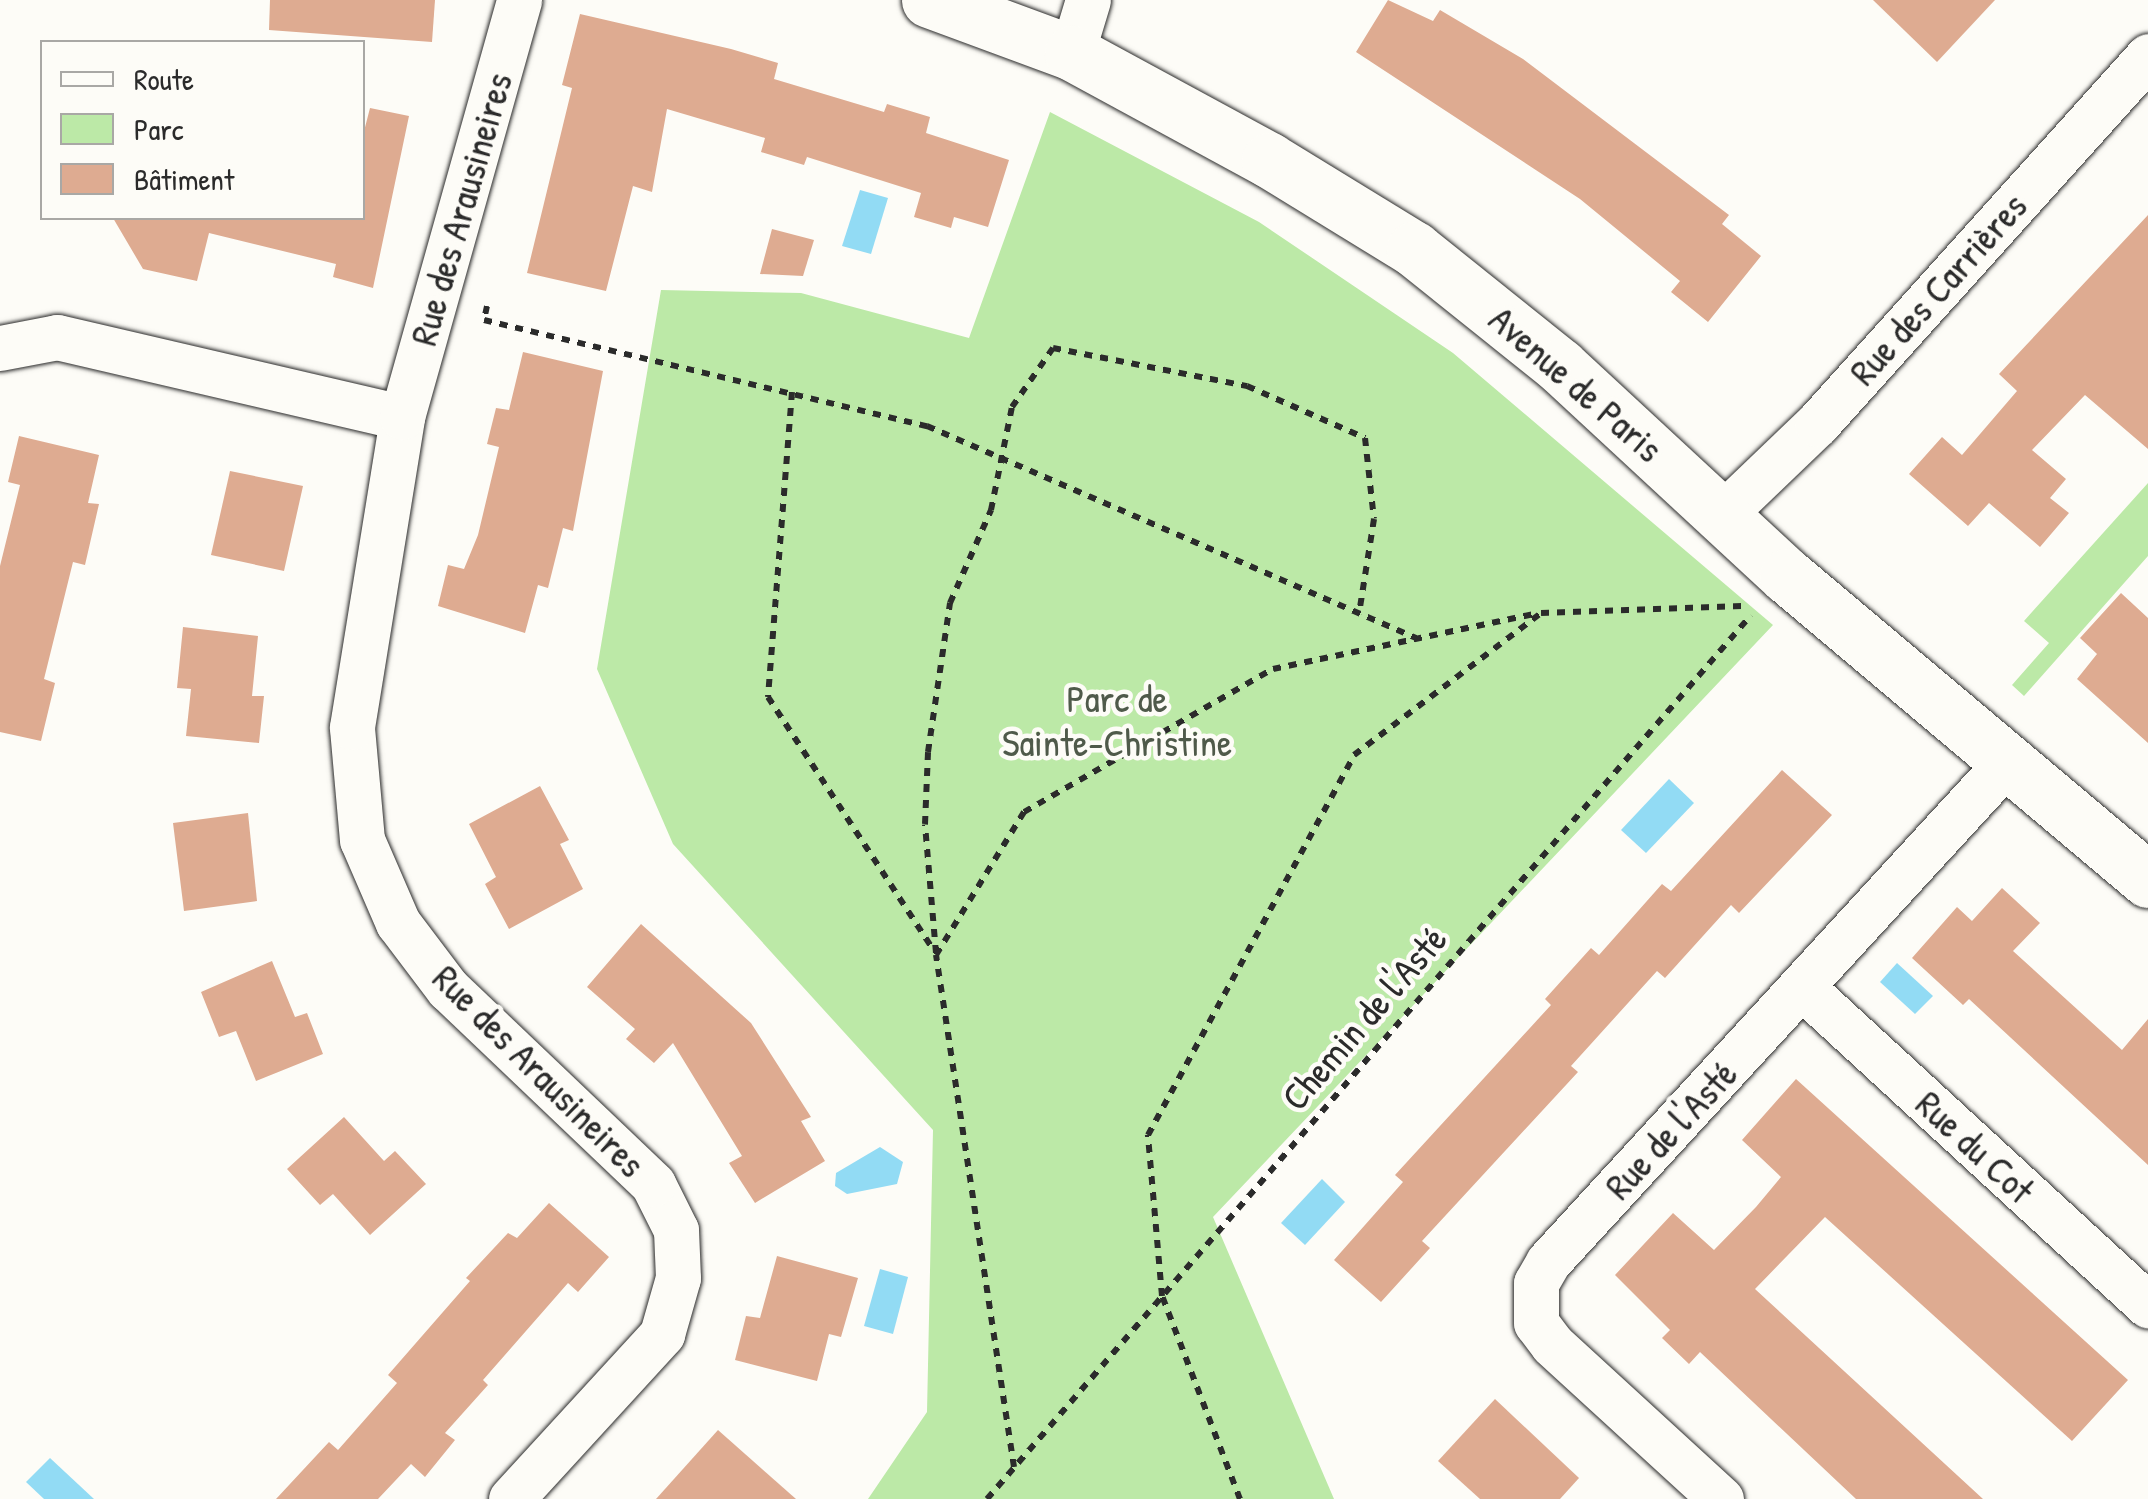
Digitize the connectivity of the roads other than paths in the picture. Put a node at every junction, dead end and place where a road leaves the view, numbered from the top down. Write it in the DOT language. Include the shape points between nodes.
graph roads {
  1 [pos="519,0"];
  2 [pos="929,0"];
  3 [pos="1088,0"];
  4 [pos="1072,52"];
  5 [pos="2148,56"];
  6 [pos="0,348"];
  7 [pos="402,417"];
  8 [pos="1722,515"];
  9 [pos="2008,761"];
  10 [pos="2148,880"];
  11 [pos="1802,988"];
  12 [pos="2148,1305"];
  13 [pos="511,1499"];
  14 [pos="1721,1499"];
  1 -- 7 [label="street, Rue des Arausineires"];
  2 -- 4 [label="street, Avenue de Paris"];
  3 -- 4 [label="street"];
  4 -- 8 [label="street, Avenue de Paris" via="1414,250 1560,366"];
  5 -- 8 [label="street, Rue des Carrières" via="1817,424"];
  6 -- 7 [label="street" via="57,337"];
  7 -- 13 [label="street, Rue des Arausineires" via="352,727 362,840 398,923 448,989 653,1184 676,1230 678,1278 662,1334"];
  8 -- 9 [label="street, Avenue de Paris"];
  9 -- 10 [label="street, Avenue de Paris"];
  9 -- 11 [label="street, Rue de l'Asté"];
  11 -- 12 [label="street, Rue du Cot"];
  11 -- 14 [label="street, Rue de l'Asté" via="1548,1262 1536,1283 1536,1322 1552,1344"];
}
